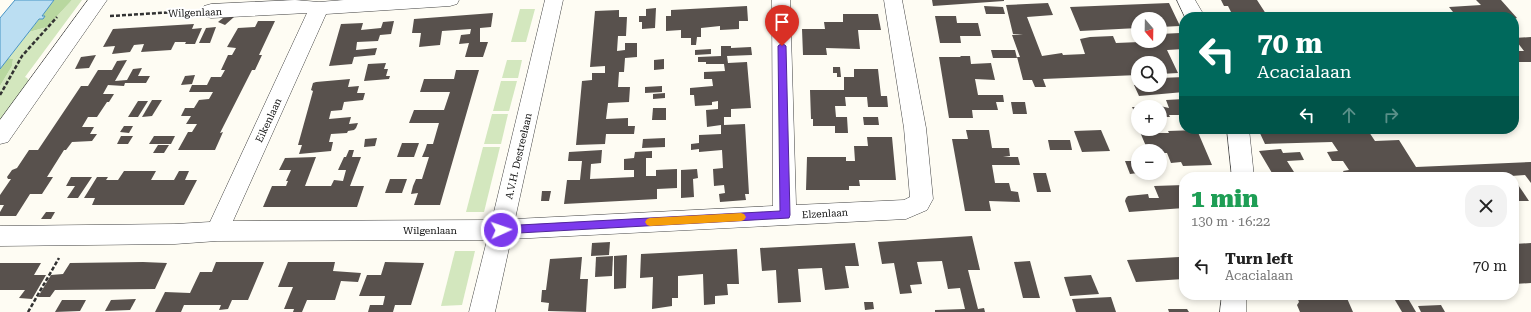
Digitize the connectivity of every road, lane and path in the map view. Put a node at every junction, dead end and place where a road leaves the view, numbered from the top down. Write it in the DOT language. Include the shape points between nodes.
graph roads {
  1 [pos="98,0"];
  2 [pos="450,0"];
  3 [pos="554,0"];
  4 [pos="782,0"];
  5 [pos="894,0"];
  6 [pos="1186,0"];
  7 [pos="319,8"];
  8 [pos="211,11"];
  9 [pos="1192,12"];
  10 [pos="59,16"];
  11 [pos="85,18"];
  12 [pos="0,95"];
  13 [pos="1239,134"];
  14 [pos="0,136"];
  15 [pos="1242,172"];
  16 [pos="785,215"];
  17 [pos="501,230"];
  18 [pos="216,231"];
  19 [pos="74,235"];
  20 [pos="0,236"];
  21 [pos="1234,300"];
  22 [pos="28,312"];
  23 [pos="482,312"];
  24 [pos="1233,312"];
  1 -- 11 [label="street"];
  2 -- 7 [label="street, Wilgenlaan"];
  3 -- 17 [label="street, A.V.H. Destreelaan"];
  4 -- 16 [label="street"];
  5 -- 16 [label="street, Elzenlaan" via="915,128 922,198 919,203 906,209"];
  6 -- 9 [label="street"];
  7 -- 8 [label="street, Wilgenlaan" via="303,6"];
  7 -- 18 [label="street, Eikenlaan"];
  8 -- 11 [label="path, Wilgenlaan"];
  10 -- 12 [label="path" via="22,56"];
  11 -- 14 [label="street"];
  13 -- 15 [label="street"];
  16 -- 17 [label="street, Elzenlaan"];
  17 -- 18 [label="street, Wilgenlaan"];
  17 -- 23 [label="street, A.V.H. Destreelaan"];
  18 -- 19 [label="street, Wilgenlaan"];
  19 -- 20 [label="street, Wilgenlaan"];
  19 -- 22 [label="path"];
  21 -- 24 [label="street"];
}
